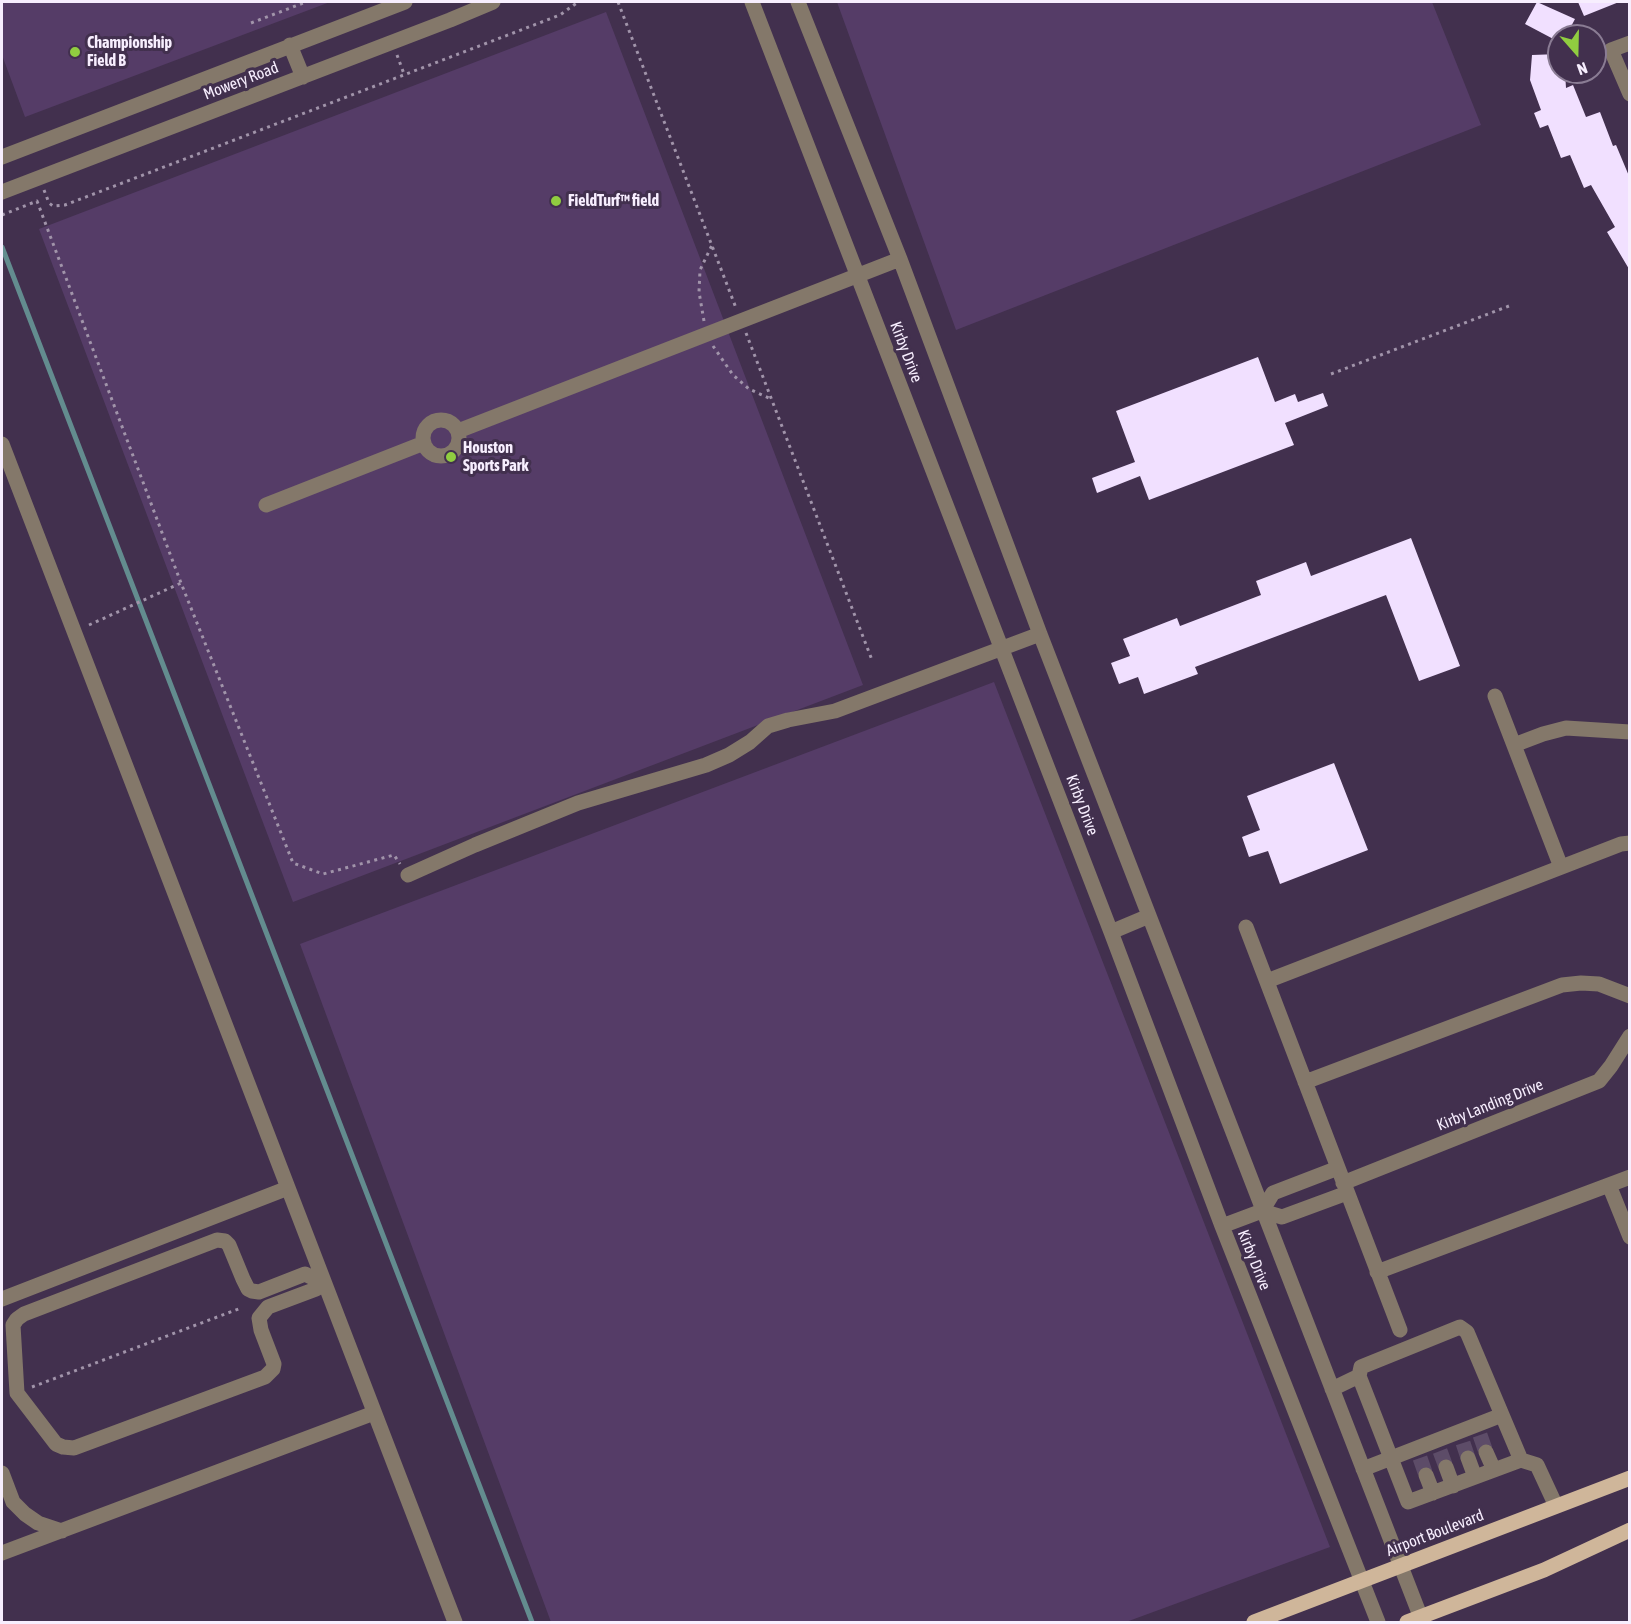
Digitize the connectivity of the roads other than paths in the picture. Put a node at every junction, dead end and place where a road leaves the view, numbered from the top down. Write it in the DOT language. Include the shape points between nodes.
graph roads {
  1 [pos="405,2"];
  2 [pos="493,2"];
  3 [pos="752,2"];
  4 [pos="798,2"];
  5 [pos="1629,43"];
  6 [pos="290,45"];
  7 [pos="303,76"];
  8 [pos="1629,94"];
  9 [pos="2,157"];
  10 [pos="2,192"];
  11 [pos="900,260"];
  12 [pos="858,276"];
  13 [pos="458,431"];
  14 [pos="424,443"];
  15 [pos="2,444"];
  16 [pos="266,505"];
  17 [pos="1040,634"];
  18 [pos="1002,648"];
  19 [pos="1496,696"];
  20 [pos="1629,732"];
  21 [pos="1514,745"];
  22 [pos="1629,843"];
  23 [pos="1561,867"];
  24 [pos="408,875"];
  25 [pos="1149,916"];
  26 [pos="1246,927"];
  27 [pos="1111,932"];
  28 [pos="1267,981"];
  29 [pos="1629,996"];
  30 [pos="1629,1036"];
  31 [pos="1305,1082"];
  32 [pos="1629,1177"];
  33 [pos="1343,1182"];
  34 [pos="1609,1185"];
  35 [pos="288,1188"];
  36 [pos="1262,1211"];
  37 [pos="1221,1226"];
  38 [pos="1629,1237"];
  39 [pos="1377,1272"];
  40 [pos="320,1279"];
  41 [pos="2,1299"];
  42 [pos="1400,1330"];
  43 [pos="1359,1376"];
  44 [pos="1332,1389"];
  45 [pos="374,1413"];
  46 [pos="1502,1415"];
  47 [pos="1486,1452"];
  48 [pos="1390,1457"];
  49 [pos="1468,1458"];
  50 [pos="1521,1460"];
  51 [pos="1446,1467"];
  52 [pos="1363,1469"];
  53 [pos="1494,1470"];
  54 [pos="2,1473"];
  55 [pos="1426,1475"];
  56 [pos="1475,1477"];
  57 [pos="1629,1478"];
  58 [pos="1453,1486"];
  59 [pos="1433,1493"];
  60 [pos="1556,1506"];
  61 [pos="62,1530"];
  62 [pos="1629,1530"];
  63 [pos="2,1553"];
  64 [pos="1401,1566"];
  65 [pos="1362,1581"];
  66 [pos="1414,1620"];
  67 [pos="455,1623"];
  68 [pos="1254,1623"];
  69 [pos="1378,1623"];
  1 -- 6 [label="street, Mowery Road"];
  2 -- 7 [label="street, Mowery Road"];
  3 -- 12 [label="street, Kirby Drive"];
  4 -- 11 [label="street, Kirby Drive"];
  5 -- 8 [label="street" via="1611,50"];
  6 -- 7 [label="street"];
  6 -- 9 [label="street, Mowery Road"];
  7 -- 10 [label="street, Mowery Road"];
  11 -- 12 [label="street"];
  11 -- 17 [label="street, Kirby Drive"];
  12 -- 13 [label="street"];
  12 -- 18 [label="street, Kirby Drive"];
  13 -- 14 [label="street" via="444,420 432,422 424,431"];
  13 -- 14 [label="street" via="457,448 448,455 436,456"];
  14 -- 16 [label="street"];
  15 -- 35 [label="street"];
  17 -- 18 [label="street"];
  17 -- 25 [label="street, Kirby Drive"];
  18 -- 24 [label="street" via="835,711 768,726 750,742 706,765 578,803"];
  18 -- 27 [label="street, Kirby Drive"];
  19 -- 21 [label="street"];
  20 -- 21 [label="street" via="1566,728"];
  21 -- 23 [label="street"];
  22 -- 23 [label="street"];
  23 -- 28 [label="street"];
  25 -- 27 [label="street"];
  25 -- 36 [label="street, Kirby Drive"];
  26 -- 28 [label="street"];
  27 -- 37 [label="street, Kirby Drive"];
  28 -- 31 [label="street"];
  29 -- 31 [label="street" via="1599,984 1562,985"];
  30 -- 33 [label="street, Kirby Landing Drive" via="1599,1081"];
  31 -- 33 [label="street"];
  32 -- 34 [label="street"];
  33 -- 36 [label="street, Kirby Landing Drive" via="1282,1217"];
  33 -- 36 [label="street, Kirby Landing Drive" via="1273,1192"];
  33 -- 39 [label="street"];
  34 -- 38 [label="street"];
  34 -- 39 [label="street"];
  35 -- 40 [label="street"];
  35 -- 41 [label="street"];
  36 -- 37 [label="street"];
  36 -- 44 [label="street, Kirby Drive"];
  37 -- 65 [label="street, Kirby Drive"];
  39 -- 42 [label="street"];
  40 -- 40 [label="street" via="305,1274 252,1292 229,1245 217,1240 17,1318 13,1325 17,1393 56,1444 74,1448 270,1374 274,1364 259,1318 268,1307 316,1289"];
  40 -- 45 [label="street"];
  43 -- 44 [label="street"];
  43 -- 46 [label="street" via="1361,1367 1460,1327 1467,1332"];
  43 -- 48 [label="street"];
  44 -- 52 [label="street, Kirby Drive"];
  45 -- 61 [label="street"];
  45 -- 67 [label="street"];
  46 -- 48 [label="street" via="1478,1430 1418,1453"];
  46 -- 50 [label="street"];
  47 -- 53 [label="street"];
  48 -- 52 [label="street"];
  48 -- 59 [label="street" via="1408,1502"];
  49 -- 56 [label="street"];
  50 -- 53 [label="street"];
  50 -- 60 [label="street" via="1537,1465"];
  51 -- 58 [label="street"];
  52 -- 64 [label="street, Kirby Drive"];
  53 -- 56 [label="street"];
  54 -- 61 [label="street" via="19,1508 39,1523"];
  55 -- 59 [label="street"];
  56 -- 58 [label="street"];
  57 -- 60 [label="main road, Airport Boulevard"];
  58 -- 59 [label="street"];
  60 -- 64 [label="main road, Airport Boulevard"];
  61 -- 63 [label="street"];
  62 -- 66 [label="main road" via="1544,1570"];
  64 -- 65 [label="main road, Airport Boulevard"];
  64 -- 66 [label="street, Kirby Drive"];
  65 -- 68 [label="main road, Airport Boulevard"];
  65 -- 69 [label="street, Kirby Drive"];
}
